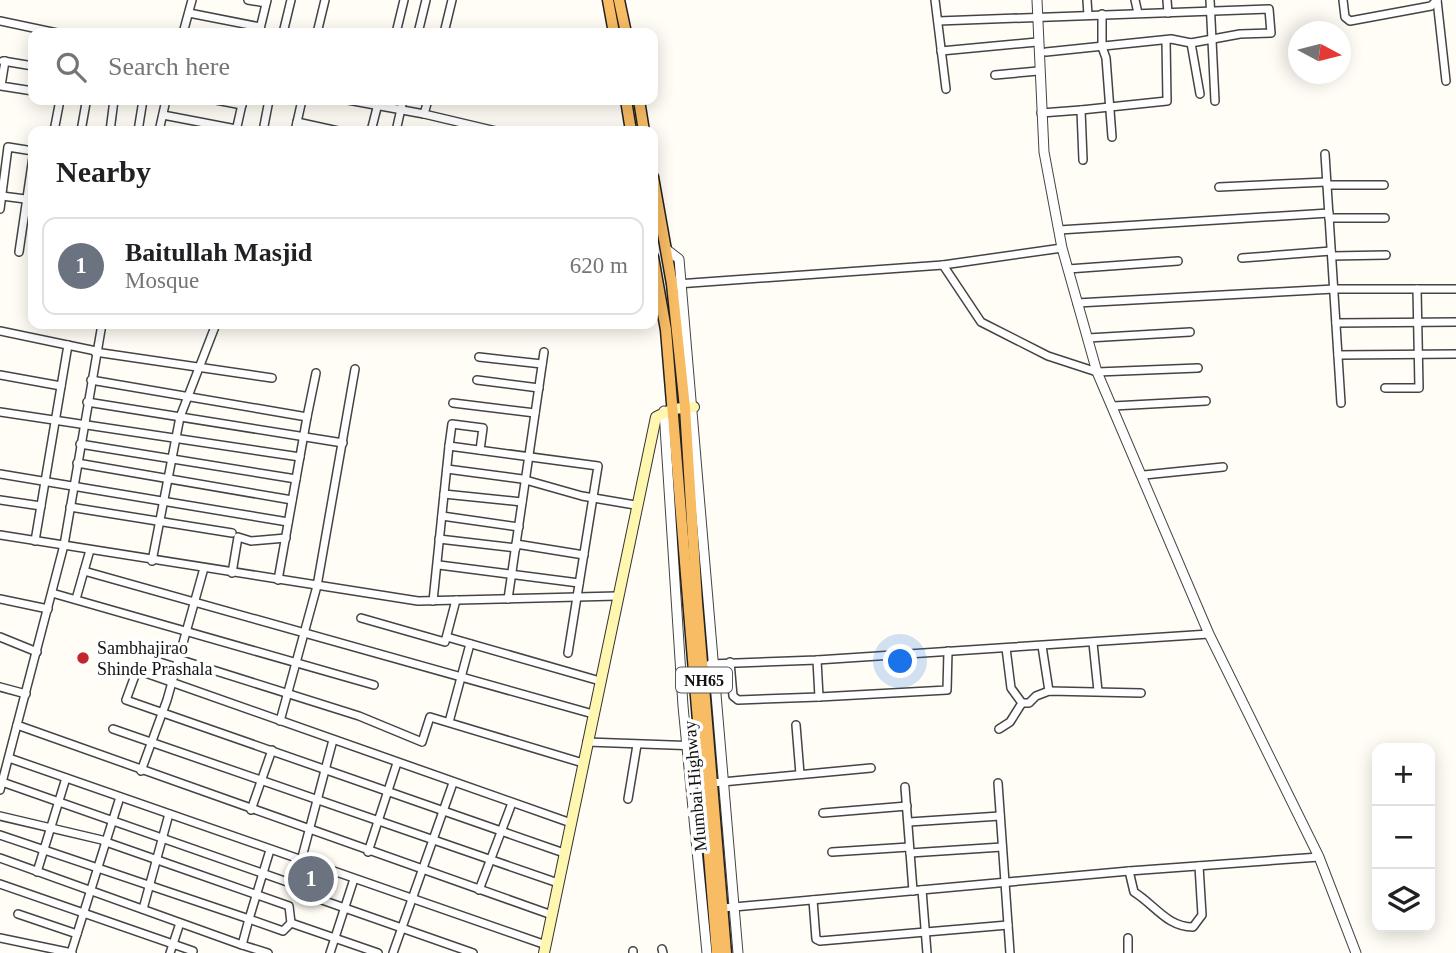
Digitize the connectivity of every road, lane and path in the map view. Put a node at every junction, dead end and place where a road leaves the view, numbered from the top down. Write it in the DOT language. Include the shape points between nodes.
graph roads {
  1 [pos="192,0"];
  2 [pos="248,0"];
  3 [pos="291,0"];
  4 [pos="325,0"];
  5 [pos="404,0"];
  6 [pos="426,0"];
  7 [pos="452,0"];
  8 [pos="608,0"];
  9 [pos="619,0"];
  10 [pos="935,0"];
  11 [pos="1037,0"];
  12 [pos="1087,0"];
  13 [pos="1135,0"];
  14 [pos="1167,0"];
  15 [pos="1209,0"];
  16 [pos="1238,0"];
  17 [pos="1343,0"];
  18 [pos="1437,0"];
  19 [pos="266,2"];
  20 [pos="1239,10"];
  21 [pos="1210,11"];
  22 [pos="188,13"];
  23 [pos="1138,13"];
  24 [pos="1168,13"];
  25 [pos="1088,15"];
  26 [pos="1102,15"];
  27 [pos="1037,16"];
  28 [pos="0,21"];
  29 [pos="938,21"];
  30 [pos="33,28"];
  31 [pos="184,28"];
  32 [pos="252,28"];
  33 [pos="260,28"];
  34 [pos="284,28"];
  35 [pos="318,28"];
  36 [pos="397,28"];
  37 [pos="419,28"];
  38 [pos="445,28"];
  39 [pos="613,28"];
  40 [pos="625,28"];
  41 [pos="1212,38"];
  42 [pos="1166,40"];
  43 [pos="1037,42"];
  44 [pos="1191,43"];
  45 [pos="1102,47"];
  46 [pos="942,51"];
  47 [pos="1046,52"];
  48 [pos="2,61"];
  49 [pos="28,65"];
  50 [pos="1038,71"];
  51 [pos="995,75"];
  52 [pos="1446,81"];
  53 [pos="946,89"];
  54 [pos="28,90"];
  55 [pos="1200,94"];
  56 [pos="1215,101"];
  57 [pos="59,105"];
  58 [pos="86,105"];
  59 [pos="113,105"];
  60 [pos="142,105"];
  61 [pos="165,105"];
  62 [pos="242,105"];
  63 [pos="268,105"];
  64 [pos="301,105"];
  65 [pos="378,105"];
  66 [pos="385,105"];
  67 [pos="402,105"];
  68 [pos="427,105"];
  69 [pos="627,105"];
  70 [pos="640,105"];
  71 [pos="1109,108"];
  72 [pos="401,110"];
  73 [pos="1081,110"];
  74 [pos="1041,113"];
  75 [pos="424,114"];
  76 [pos="163,115"];
  77 [pos="297,122"];
  78 [pos="55,126"];
  79 [pos="82,126"];
  80 [pos="111,126"];
  81 [pos="139,126"];
  82 [pos="160,126"];
  83 [pos="217,126"];
  84 [pos="237,126"];
  85 [pos="264,126"];
  86 [pos="296,126"];
  87 [pos="315,126"];
  88 [pos="373,126"];
  89 [pos="397,126"];
  90 [pos="475,126"];
  91 [pos="631,126"];
  92 [pos="643,126"];
  93 [pos="1112,138"];
  94 [pos="28,150"];
  95 [pos="1325,154"];
  96 [pos="1083,160"];
  97 [pos="1327,183"];
  98 [pos="1384,186"];
  99 [pos="1219,187"];
  100 [pos="2,196"];
  101 [pos="28,200"];
  102 [pos="658,205"];
  103 [pos="0,209"];
  104 [pos="28,210"];
  105 [pos="1329,215"];
  106 [pos="1385,218"];
  107 [pos="1059,230"];
  108 [pos="1062,248"];
  109 [pos="19,253"];
  110 [pos="1331,253"];
  111 [pos="1386,255"];
  112 [pos="1242,258"];
  113 [pos="1178,261"];
  114 [pos="943,265"];
  115 [pos="1068,269"];
  116 [pos="677,284"];
  117 [pos="658,285"];
  118 [pos="1334,289"];
  119 [pos="1417,289"];
  120 [pos="1456,289"];
  121 [pos="1077,303"];
  122 [pos="1456,322"];
  123 [pos="1336,323"];
  124 [pos="1418,323"];
  125 [pos="101,329"];
  126 [pos="214,329"];
  127 [pos="0,331"];
  128 [pos="1190,332"];
  129 [pos="1087,338"];
  130 [pos="68,345"];
  131 [pos="96,352"];
  132 [pos="544,352"];
  133 [pos="1456,354"];
  134 [pos="1338,355"];
  135 [pos="1419,355"];
  136 [pos="479,357"];
  137 [pos="542,364"];
  138 [pos="200,368"];
  139 [pos="1198,368"];
  140 [pos="355,369"];
  141 [pos="1097,372"];
  142 [pos="316,373"];
  143 [pos="0,375"];
  144 [pos="272,378"];
  145 [pos="91,380"];
  146 [pos="477,380"];
  147 [pos="61,386"];
  148 [pos="539,388"];
  149 [pos="1385,388"];
  150 [pos="187,398"];
  151 [pos="1206,401"];
  152 [pos="87,402"];
  153 [pos="453,403"];
  154 [pos="1341,403"];
  155 [pos="1113,406"];
  156 [pos="689,407"];
  157 [pos="669,410"];
  158 [pos="0,412"];
  159 [pos="535,413"];
  160 [pos="180,417"];
  161 [pos="307,417"];
  162 [pos="56,419"];
  163 [pos="83,423"];
  164 [pos="303,436"];
  165 [pos="177,437"];
  166 [pos="343,443"];
  167 [pos="80,444"];
  168 [pos="449,446"];
  169 [pos="480,450"];
  170 [pos="300,457"];
  171 [pos="529,457"];
  172 [pos="173,459"];
  173 [pos="77,463"];
  174 [pos="1223,467"];
  175 [pos="447,469"];
  176 [pos="0,474"];
  177 [pos="1144,475"];
  178 [pos="169,479"];
  179 [pos="296,479"];
  180 [pos="525,481"];
  181 [pos="45,482"];
  182 [pos="73,486"];
  183 [pos="444,494"];
  184 [pos="593,498"];
  185 [pos="0,500"];
  186 [pos="292,500"];
  187 [pos="164,501"];
  188 [pos="522,502"];
  189 [pos="635,505"];
  190 [pos="41,506"];
  191 [pos="70,507"];
  192 [pos="442,516"];
  193 [pos="160,522"];
  194 [pos="288,522"];
  195 [pos="519,527"];
  196 [pos="232,533"];
  197 [pos="0,535"];
  198 [pos="285,538"];
  199 [pos="439,539"];
  200 [pos="35,541"];
  201 [pos="64,545"];
  202 [pos="516,546"];
  203 [pos="90,550"];
  204 [pos="584,555"];
  205 [pos="152,561"];
  206 [pos="439,565"];
  207 [pos="204,568"];
  208 [pos="84,571"];
  209 [pos="232,573"];
  210 [pos="512,575"];
  211 [pos="278,580"];
  212 [pos="579,583"];
  213 [pos="317,586"];
  214 [pos="52,593"];
  215 [pos="617,596"];
  216 [pos="577,597"];
  217 [pos="0,599"];
  218 [pos="76,599"];
  219 [pos="509,599"];
  220 [pos="456,600"];
  221 [pos="433,601"];
  222 [pos="195,602"];
  223 [pos="48,609"];
  224 [pos="361,618"];
  225 [pos="187,632"];
  226 [pos="304,634"];
  227 [pos="1209,634"];
  228 [pos="0,637"];
  229 [pos="447,637"];
  230 [pos="470,643"];
  231 [pos="1093,643"];
  232 [pos="1042,646"];
  233 [pos="1006,648"];
  234 [pos="947,651"];
  235 [pos="37,652"];
  236 [pos="568,653"];
  237 [pos="162,654"];
  238 [pos="179,660"];
  239 [pos="817,660"];
  240 [pos="296,663"];
  241 [pos="715,663"];
  242 [pos="730,663"];
  243 [pos="702,664"];
  244 [pos="460,676"];
  245 [pos="600,681"];
  246 [pos="173,682"];
  247 [pos="374,685"];
  248 [pos="0,687"];
  249 [pos="1048,691"];
  250 [pos="1098,691"];
  251 [pos="1141,692"];
  252 [pos="288,693"];
  253 [pos="26,694"];
  254 [pos="819,697"];
  255 [pos="1022,703"];
  256 [pos="163,713"];
  257 [pos="593,714"];
  258 [pos="280,720"];
  259 [pos="449,722"];
  260 [pos="17,725"];
  261 [pos="796,725"];
  262 [pos="113,729"];
  263 [pos="999,729"];
  264 [pos="333,740"];
  265 [pos="152,742"];
  266 [pos="587,742"];
  267 [pos="637,745"];
  268 [pos="693,747"];
  269 [pos="272,750"];
  270 [pos="5,761"];
  271 [pos="397,763"];
  272 [pos="583,763"];
  273 [pos="871,768"];
  274 [pos="325,769"];
  275 [pos="141,771"];
  276 [pos="800,774"];
  277 [pos="66,778"];
  278 [pos="261,781"];
  279 [pos="725,781"];
  280 [pos="453,783"];
  281 [pos="712,783"];
  282 [pos="998,783"];
  283 [pos="1,786"];
  284 [pos="905,787"];
  285 [pos="388,793"];
  286 [pos="120,797"];
  287 [pos="628,799"];
  288 [pos="317,800"];
  289 [pos="59,801"];
  290 [pos="512,803"];
  291 [pos="907,806"];
  292 [pos="251,810"];
  293 [pos="443,811"];
  294 [pos="823,813"];
  295 [pos="169,814"];
  296 [pos="0,816"];
  297 [pos="1000,816"];
  298 [pos="113,820"];
  299 [pos="378,822"];
  300 [pos="909,822"];
  301 [pos="570,823"];
  302 [pos="50,828"];
  303 [pos="309,831"];
  304 [pos="501,831"];
  305 [pos="0,835"];
  306 [pos="163,837"];
  307 [pos="106,842"];
  308 [pos="433,842"];
  309 [pos="1002,847"];
  310 [pos="44,850"];
  311 [pos="270,850"];
  312 [pos="909,850"];
  313 [pos="368,852"];
  314 [pos="564,852"];
  315 [pos="832,852"];
  316 [pos="1319,857"];
  317 [pos="0,858"];
  318 [pos="157,860"];
  319 [pos="301,861"];
  320 [pos="490,861"];
  321 [pos="1199,866"];
  322 [pos="97,867"];
  323 [pos="423,870"];
  324 [pos="1129,871"];
  325 [pos="37,872"];
  326 [pos="263,873"];
  327 [pos="354,879"];
  328 [pos="1005,882"];
  329 [pos="558,883"];
  330 [pos="0,884"];
  331 [pos="150,885"];
  332 [pos="296,885"];
  333 [pos="89,890"];
  334 [pos="479,890"];
  335 [pos="917,890"];
  336 [pos="302,893"];
  337 [pos="257,894"];
  338 [pos="412,899"];
  339 [pos="813,900"];
  340 [pos="728,908"];
  341 [pos="143,909"];
  342 [pos="344,909"];
  343 [pos="84,912"];
  344 [pos="18,914"];
  345 [pos="552,915"];
  346 [pos="249,919"];
  347 [pos="180,922"];
  348 [pos="291,923"];
  349 [pos="1008,925"];
  350 [pos="402,929"];
  351 [pos="925,932"];
  352 [pos="76,934"];
  353 [pos="0,938"];
  354 [pos="335,938"];
  355 [pos="1128,938"];
  356 [pos="173,944"];
  357 [pos="242,944"];
  358 [pos="36,949"];
  359 [pos="545,949"];
  360 [pos="193,951"];
  361 [pos="458,951"];
  362 [pos="71,953"];
  363 [pos="170,953"];
  364 [pos="268,953"];
  365 [pos="330,953"];
  366 [pos="378,953"];
  367 [pos="393,953"];
  368 [pos="473,953"];
  369 [pos="706,953"];
  370 [pos="717,953"];
  371 [pos="726,953"];
  372 [pos="738,953"];
  373 [pos="927,953"];
  374 [pos="1010,953"];
  375 [pos="1128,953"];
  376 [pos="1356,953"];
  1 -- 22 [label="street"];
  2 -- 19 [label="street"];
  3 -- 34 [label="street"];
  4 -- 35 [label="street"];
  5 -- 36 [label="street"];
  6 -- 37 [label="street"];
  7 -- 38 [label="street"];
  8 -- 39 [label="highway"];
  9 -- 40 [label="highway"];
  10 -- 29 [label="street"];
  11 -- 27 [label="street"];
  12 -- 25 [label="street"];
  13 -- 23 [label="street"];
  14 -- 24 [label="street"];
  15 -- 21 [label="street"];
  16 -- 20 [label="street"];
  17 -- 18 [label="street" via="1350,21 1431,6"];
  18 -- 52 [label="street"];
  19 -- 33 [label="street"];
  20 -- 21 [label="street"];
  20 -- 41 [label="street" via="1269,9 1270,33"];
  21 -- 24 [label="street"];
  21 -- 41 [label="street"];
  22 -- 31 [label="street"];
  22 -- 32 [label="street"];
  23 -- 24 [label="street"];
  23 -- 26 [label="street"];
  25 -- 26 [label="street"];
  25 -- 27 [label="street"];
  26 -- 45 [label="street"];
  27 -- 29 [label="street"];
  27 -- 43 [label="street"];
  28 -- 30 [label="street"];
  29 -- 46 [label="street"];
  41 -- 44 [label="street"];
  41 -- 56 [label="street"];
  42 -- 44 [label="street"];
  42 -- 45 [label="street"];
  42 -- 71 [label="street" via="1167,101"];
  43 -- 46 [label="street"];
  43 -- 50 [label="street"];
  44 -- 55 [label="street"];
  45 -- 47 [label="street"];
  45 -- 71 [label="street"];
  46 -- 53 [label="street"];
  48 -- 49 [label="street"];
  48 -- 54 [label="street" via="1,86"];
  50 -- 51 [label="street"];
  50 -- 74 [label="street"];
  57 -- 78 [label="street"];
  58 -- 79 [label="street"];
  59 -- 80 [label="street"];
  60 -- 81 [label="street"];
  61 -- 76 [label="street"];
  62 -- 84 [label="street"];
  63 -- 85 [label="street"];
  64 -- 77 [label="street"];
  65 -- 88 [label="street"];
  66 -- 72 [label="street"];
  67 -- 72 [label="street"];
  68 -- 75 [label="street"];
  69 -- 91 [label="highway"];
  70 -- 92 [label="highway"];
  71 -- 73 [label="street"];
  71 -- 93 [label="street"];
  72 -- 75 [label="street"];
  72 -- 89 [label="street"];
  73 -- 74 [label="street"];
  73 -- 96 [label="street"];
  74 -- 107 [label="street"];
  75 -- 90 [label="street"];
  76 -- 82 [label="street"];
  76 -- 83 [label="street"];
  77 -- 86 [label="street"];
  77 -- 87 [label="street"];
  94 -- 100 [label="street" via="8,147"];
  95 -- 97 [label="street"];
  97 -- 98 [label="street"];
  97 -- 99 [label="street"];
  97 -- 105 [label="street"];
  100 -- 101 [label="street"];
  100 -- 103 [label="street"];
  102 -- 116 [label="highway, NH65"];
  104 -- 109 [label="street"];
  105 -- 106 [label="street"];
  105 -- 107 [label="street"];
  105 -- 110 [label="street"];
  107 -- 108 [label="street"];
  108 -- 114 [label="street"];
  108 -- 115 [label="street"];
  110 -- 111 [label="street"];
  110 -- 112 [label="street"];
  110 -- 118 [label="street"];
  113 -- 115 [label="street"];
  114 -- 116 [label="street"];
  114 -- 141 [label="street" via="981,322 1048,356"];
  115 -- 121 [label="street"];
  116 -- 156 [label="highway, NH65"];
  117 -- 157 [label="highway, NH65" via="666,330"];
  118 -- 119 [label="street"];
  118 -- 121 [label="street"];
  118 -- 123 [label="street"];
  119 -- 120 [label="street"];
  119 -- 124 [label="street"];
  121 -- 129 [label="street"];
  122 -- 124 [label="street"];
  123 -- 124 [label="street"];
  123 -- 134 [label="street"];
  124 -- 135 [label="street"];
  125 -- 131 [label="street"];
  126 -- 138 [label="street"];
  127 -- 130 [label="street"];
  128 -- 129 [label="street"];
  129 -- 141 [label="street"];
  130 -- 131 [label="street"];
  130 -- 147 [label="street"];
  131 -- 138 [label="street"];
  131 -- 145 [label="street"];
  132 -- 137 [label="street"];
  133 -- 135 [label="street"];
  134 -- 135 [label="street"];
  134 -- 154 [label="street"];
  135 -- 149 [label="street" via="1419,388"];
  136 -- 137 [label="street"];
  137 -- 148 [label="street"];
  138 -- 144 [label="street"];
  138 -- 150 [label="street"];
  139 -- 141 [label="street"];
  140 -- 166 [label="street"];
  141 -- 155 [label="street"];
  142 -- 161 [label="street"];
  143 -- 147 [label="street"];
  145 -- 150 [label="street"];
  145 -- 152 [label="street"];
  146 -- 148 [label="street"];
  147 -- 162 [label="street"];
  148 -- 159 [label="street"];
  150 -- 160 [label="street"];
  150 -- 161 [label="street"];
  151 -- 155 [label="street"];
  152 -- 160 [label="street"];
  152 -- 163 [label="street"];
  153 -- 159 [label="street"];
  155 -- 177 [label="street"];
  156 -- 157 [label="main road"];
  156 -- 241 [label="street"];
  156 -- 243 [label="highway, Mumbai Highway / NH65"];
  157 -- 189 [label="main road" via="656,417"];
  157 -- 268 [label="street"];
  157 -- 268 [label="highway, Mumbai Highway / NH65" via="675,433"];
  158 -- 162 [label="street"];
  159 -- 171 [label="street"];
  160 -- 164 [label="street"];
  160 -- 165 [label="street"];
  161 -- 164 [label="street"];
  162 -- 163 [label="street"];
  162 -- 181 [label="street"];
  163 -- 165 [label="street"];
  163 -- 167 [label="street"];
  164 -- 166 [label="street"];
  164 -- 170 [label="street"];
  165 -- 170 [label="street"];
  165 -- 172 [label="street"];
  166 -- 213 [label="street"];
  167 -- 172 [label="street"];
  167 -- 173 [label="street"];
  168 -- 169 [label="street"];
  168 -- 169 [label="street" via="452,424 483,428"];
  168 -- 175 [label="street"];
  169 -- 171 [label="street"];
  170 -- 179 [label="street"];
  171 -- 180 [label="street"];
  171 -- 184 [label="street" via="598,466"];
  172 -- 178 [label="street"];
  172 -- 179 [label="street"];
  173 -- 178 [label="street"];
  173 -- 182 [label="street"];
  174 -- 177 [label="street"];
  175 -- 180 [label="street"];
  175 -- 183 [label="street"];
  176 -- 181 [label="street"];
  177 -- 227 [label="street"];
  178 -- 186 [label="street"];
  178 -- 187 [label="street"];
  179 -- 186 [label="street"];
  180 -- 184 [label="street"];
  180 -- 188 [label="street"];
  181 -- 182 [label="street"];
  181 -- 190 [label="street"];
  182 -- 187 [label="street"];
  182 -- 191 [label="street"];
  183 -- 188 [label="street"];
  183 -- 192 [label="street"];
  184 -- 189 [label="street"];
  184 -- 204 [label="street"];
  185 -- 190 [label="street"];
  186 -- 194 [label="street"];
  187 -- 193 [label="street"];
  187 -- 194 [label="street"];
  188 -- 195 [label="street"];
  189 -- 215 [label="main road"];
  190 -- 200 [label="street"];
  191 -- 193 [label="street"];
  191 -- 201 [label="street"];
  192 -- 195 [label="street"];
  192 -- 199 [label="street"];
  193 -- 196 [label="street"];
  193 -- 205 [label="street"];
  194 -- 198 [label="street"];
  195 -- 202 [label="street"];
  197 -- 200 [label="street"];
  198 -- 209 [label="street" via="251,541 238,537"];
  198 -- 211 [label="street"];
  199 -- 202 [label="street"];
  199 -- 206 [label="street"];
  200 -- 201 [label="street"];
  201 -- 203 [label="street"];
  201 -- 214 [label="street"];
  202 -- 204 [label="street"];
  202 -- 210 [label="street"];
  203 -- 205 [label="street"];
  203 -- 208 [label="street"];
  204 -- 212 [label="street"];
  205 -- 207 [label="street"];
  206 -- 210 [label="street"];
  206 -- 221 [label="street"];
  207 -- 209 [label="street"];
  207 -- 222 [label="street"];
  208 -- 218 [label="street"];
  208 -- 222 [label="street"];
  209 -- 211 [label="street"];
  210 -- 212 [label="street"];
  210 -- 219 [label="street"];
  211 -- 213 [label="street"];
  212 -- 216 [label="street"];
  213 -- 221 [label="street"];
  213 -- 226 [label="street"];
  214 -- 218 [label="street"];
  214 -- 223 [label="street"];
  215 -- 216 [label="street"];
  215 -- 245 [label="main road"];
  216 -- 219 [label="street"];
  216 -- 236 [label="street"];
  217 -- 223 [label="street"];
  218 -- 225 [label="street"];
  219 -- 220 [label="street"];
  220 -- 221 [label="street"];
  220 -- 229 [label="street"];
  222 -- 225 [label="street"];
  222 -- 226 [label="street"];
  223 -- 235 [label="street"];
  224 -- 229 [label="street" via="445,642"];
  225 -- 238 [label="street"];
  225 -- 240 [label="street"];
  226 -- 240 [label="street"];
  226 -- 244 [label="street"];
  227 -- 231 [label="street"];
  227 -- 316 [label="street"];
  228 -- 235 [label="street"];
  229 -- 230 [label="street"];
  230 -- 244 [label="street"];
  230 -- 245 [label="street"];
  231 -- 232 [label="street"];
  231 -- 250 [label="street"];
  232 -- 233 [label="street"];
  232 -- 249 [label="street"];
  233 -- 234 [label="street"];
  233 -- 255 [label="street" via="1011,688"];
  234 -- 239 [label="street"];
  234 -- 254 [label="street" via="947,690"];
  235 -- 253 [label="street"];
  237 -- 238 [label="street"];
  238 -- 246 [label="street"];
  238 -- 252 [label="street"];
  239 -- 242 [label="street"];
  239 -- 254 [label="street"];
  240 -- 247 [label="street"];
  240 -- 252 [label="street"];
  241 -- 242 [label="street"];
  241 -- 243 [label="street"];
  241 -- 279 [label="street"];
  242 -- 254 [label="street" via="733,696 738,700"];
  243 -- 281 [label="highway, Mumbai Highway / NH65"];
  244 -- 257 [label="street"];
  244 -- 259 [label="street"];
  245 -- 257 [label="main road"];
  246 -- 256 [label="street"];
  246 -- 256 [label="street" via="137,670 126,700"];
  246 -- 258 [label="street"];
  248 -- 253 [label="street"];
  249 -- 250 [label="street"];
  249 -- 255 [label="street"];
  250 -- 251 [label="street"];
  252 -- 258 [label="street"];
  252 -- 259 [label="street" via="422,742 430,717"];
  253 -- 260 [label="street"];
  255 -- 263 [label="street" via="1010,722"];
  256 -- 265 [label="street"];
  256 -- 269 [label="street"];
  257 -- 266 [label="main road"];
  258 -- 264 [label="street"];
  259 -- 272 [label="street"];
  260 -- 270 [label="street"];
  260 -- 275 [label="street"];
  261 -- 276 [label="street"];
  262 -- 265 [label="street"];
  264 -- 271 [label="street"];
  264 -- 274 [label="street"];
  265 -- 275 [label="street"];
  265 -- 278 [label="street"];
  266 -- 267 [label="street"];
  266 -- 272 [label="main road"];
  267 -- 268 [label="street"];
  267 -- 287 [label="street"];
  268 -- 369 [label="street"];
  268 -- 370 [label="highway, Mumbai Highway / NH65"];
  269 -- 274 [label="street"];
  269 -- 278 [label="street"];
  270 -- 277 [label="street"];
  270 -- 283 [label="street"];
  271 -- 280 [label="street"];
  271 -- 285 [label="street"];
  272 -- 301 [label="main road"];
  273 -- 276 [label="street"];
  274 -- 285 [label="street"];
  274 -- 288 [label="street"];
  275 -- 292 [label="street"];
  276 -- 279 [label="street"];
  277 -- 286 [label="street"];
  277 -- 289 [label="street"];
  278 -- 288 [label="street"];
  278 -- 292 [label="street"];
  279 -- 281 [label="street"];
  279 -- 340 [label="street"];
  280 -- 290 [label="street"];
  280 -- 293 [label="street"];
  281 -- 340 [label="highway, Mumbai Highway / NH65"];
  282 -- 297 [label="street"];
  283 -- 289 [label="street"];
  284 -- 291 [label="street"];
  285 -- 293 [label="street"];
  285 -- 299 [label="street"];
  286 -- 295 [label="street"];
  286 -- 298 [label="street"];
  288 -- 299 [label="street"];
  288 -- 303 [label="street"];
  289 -- 298 [label="street"];
  289 -- 302 [label="street"];
  290 -- 301 [label="street"];
  290 -- 304 [label="street"];
  291 -- 294 [label="street"];
  291 -- 300 [label="street"];
  292 -- 303 [label="street"];
  293 -- 304 [label="street"];
  293 -- 308 [label="street"];
  295 -- 306 [label="street"];
  295 -- 311 [label="street"];
  296 -- 302 [label="street"];
  297 -- 300 [label="street"];
  297 -- 309 [label="street"];
  298 -- 306 [label="street"];
  298 -- 307 [label="street"];
  299 -- 308 [label="street"];
  299 -- 313 [label="street"];
  300 -- 312 [label="street"];
  301 -- 314 [label="main road"];
  302 -- 307 [label="street"];
  302 -- 310 [label="street"];
  303 -- 313 [label="street"];
  303 -- 319 [label="street"];
  304 -- 314 [label="street"];
  304 -- 320 [label="street"];
  305 -- 310 [label="street"];
  306 -- 318 [label="street"];
  306 -- 326 [label="street"];
  307 -- 318 [label="street"];
  307 -- 322 [label="street"];
  308 -- 320 [label="street"];
  308 -- 323 [label="street"];
  309 -- 312 [label="street"];
  309 -- 328 [label="street"];
  310 -- 322 [label="street"];
  310 -- 325 [label="street"];
  311 -- 319 [label="street"];
  311 -- 326 [label="street"];
  312 -- 315 [label="street"];
  312 -- 335 [label="street"];
  313 -- 323 [label="street"];
  314 -- 329 [label="main road"];
  316 -- 321 [label="street"];
  316 -- 376 [label="street"];
  317 -- 325 [label="street"];
  318 -- 331 [label="street"];
  318 -- 337 [label="street"];
  319 -- 327 [label="street"];
  320 -- 329 [label="street"];
  320 -- 334 [label="street"];
  321 -- 324 [label="street"];
  321 -- 324 [label="street" via="1202,915 1192,927 1166,920 1134,892"];
  322 -- 331 [label="street"];
  322 -- 333 [label="street"];
  323 -- 334 [label="street"];
  323 -- 338 [label="street"];
  324 -- 328 [label="street"];
  325 -- 333 [label="street"];
  326 -- 332 [label="street"];
  326 -- 337 [label="street"];
  327 -- 338 [label="street"];
  327 -- 342 [label="street"];
  328 -- 335 [label="street"];
  328 -- 349 [label="street"];
  329 -- 345 [label="main road"];
  330 -- 343 [label="street"];
  331 -- 341 [label="street"];
  331 -- 346 [label="street"];
  333 -- 341 [label="street"];
  333 -- 343 [label="street"];
  334 -- 345 [label="street"];
  335 -- 339 [label="street"];
  335 -- 351 [label="street"];
  336 -- 342 [label="street"];
  337 -- 346 [label="street"];
  337 -- 348 [label="street" via="289,906"];
  338 -- 350 [label="street"];
  338 -- 359 [label="street"];
  339 -- 340 [label="street"];
  339 -- 351 [label="street" via="816,939 820,941"];
  340 -- 371 [label="highway, Mumbai Highway / NH65"];
  340 -- 372 [label="street"];
  341 -- 347 [label="street"];
  342 -- 350 [label="street"];
  342 -- 354 [label="street"];
  343 -- 352 [label="street"];
  343 -- 356 [label="street"];
  344 -- 352 [label="street"];
  345 -- 359 [label="main road"];
  346 -- 348 [label="street" via="283,931"];
  346 -- 357 [label="street"];
  347 -- 356 [label="street"];
  347 -- 357 [label="street"];
  348 -- 354 [label="street"];
  349 -- 351 [label="street"];
  349 -- 374 [label="street"];
  350 -- 361 [label="street"];
  350 -- 367 [label="street"];
  351 -- 373 [label="street"];
  352 -- 362 [label="street"];
  353 -- 358 [label="street"];
  354 -- 365 [label="street"];
  354 -- 366 [label="street"];
  355 -- 375 [label="street"];
  356 -- 360 [label="street"];
  356 -- 363 [label="street"];
  357 -- 364 [label="street"];
  358 -- 362 [label="street"];
  361 -- 368 [label="street"];
}
